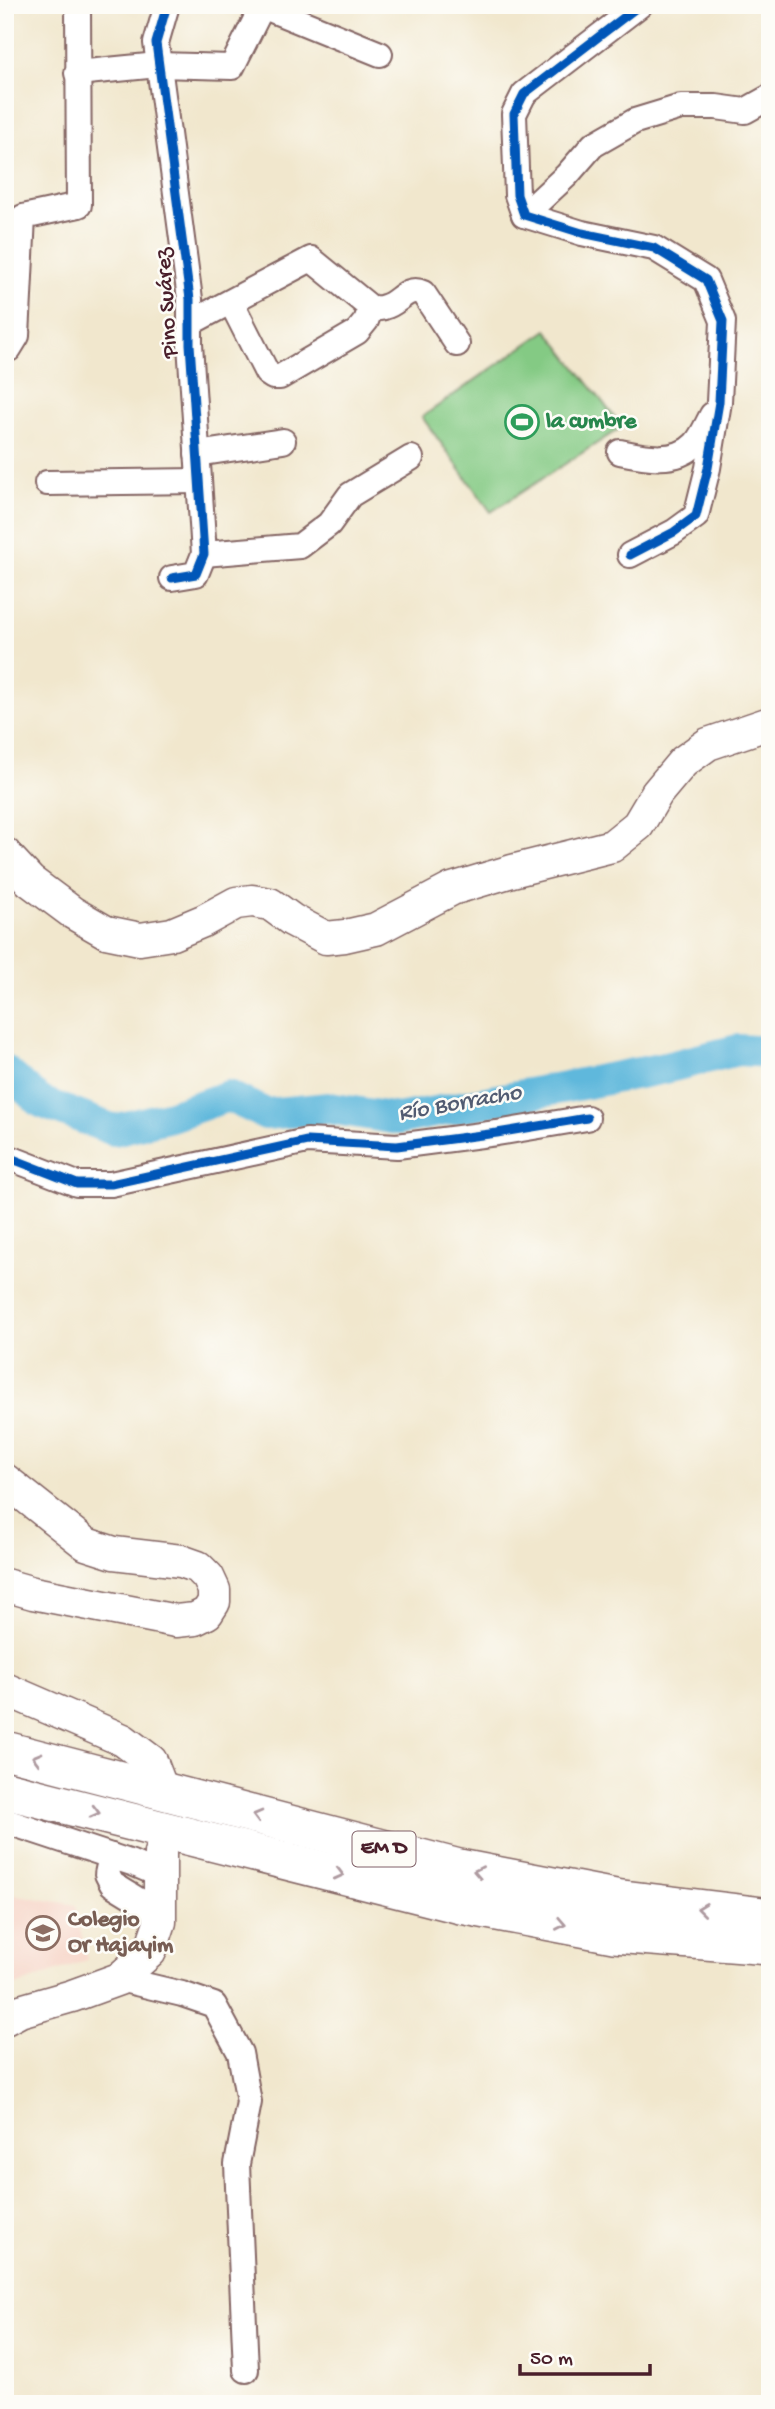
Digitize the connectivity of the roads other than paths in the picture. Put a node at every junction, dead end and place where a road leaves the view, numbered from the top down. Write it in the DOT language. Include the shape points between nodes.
graph roads {
  1 [pos="78,5"];
  2 [pos="167,5"];
  3 [pos="640,5"];
  4 [pos="262,6"];
  5 [pos="380,54"];
  6 [pos="158,65"];
  7 [pos="77,73"];
  8 [pos="770,97"];
  9 [pos="524,215"];
  10 [pos="12,265"];
  11 [pos="231,302"];
  12 [pos="371,308"];
  13 [pos="190,323"];
  14 [pos="457,344"];
  15 [pos="5,349"];
  16 [pos="719,402"];
  17 [pos="283,441"];
  18 [pos="620,452"];
  19 [pos="197,454"];
  20 [pos="411,458"];
  21 [pos="199,481"];
  22 [pos="47,484"];
  23 [pos="204,554"];
  24 [pos="630,555"];
  25 [pos="172,578"];
  26 [pos="770,723"];
  27 [pos="5,854"];
  28 [pos="587,1118"];
  29 [pos="5,1156"];
  30 [pos="5,1480"];
  31 [pos="5,1585"];
  32 [pos="5,1689"];
  33 [pos="5,1750"];
  34 [pos="159,1782"];
  35 [pos="5,1790"];
  36 [pos="5,1821"];
  37 [pos="111,1856"];
  38 [pos="160,1864"];
  39 [pos="161,1914"];
  40 [pos="770,1917"];
  41 [pos="770,1946"];
  42 [pos="119,1979"];
  43 [pos="5,2019"];
  44 [pos="246,2370"];
  1 -- 7 [label="street"];
  2 -- 6 [label="street, Pino Suárez" via="156,43"];
  3 -- 9 [label="street" via="524,94 514,114 517,195"];
  4 -- 5 [label="street"];
  4 -- 6 [label="street" via="232,67"];
  6 -- 7 [label="street"];
  6 -- 13 [label="street, Pino Suárez"];
  7 -- 10 [label="street" via="79,205 23,217"];
  8 -- 9 [label="street" via="744,111 681,107 635,121 593,145"];
  9 -- 16 [label="street" via="654,248 706,280 723,321"];
  10 -- 15 [label="street" via="17,336"];
  11 -- 12 [label="street" via="311,259"];
  11 -- 12 [label="street" via="272,377 280,377 357,332"];
  11 -- 13 [label="street"];
  12 -- 14 [label="street" via="385,307 417,290"];
  13 -- 19 [label="street, Pino Suárez"];
  16 -- 18 [label="street" via="695,444 679,455 663,458"];
  16 -- 24 [label="street" via="696,516"];
  17 -- 19 [label="street"];
  19 -- 21 [label="street, Pino Suárez"];
  20 -- 23 [label="street" via="349,495 329,524 300,546"];
  21 -- 22 [label="street"];
  21 -- 23 [label="street, Pino Suárez"];
  23 -- 25 [label="street" via="196,574"];
  26 -- 27 [label="main road" via="708,744 683,762 638,825 612,846 452,890 376,929 345,936 326,938 270,904 252,901 236,903 172,934 140,939 106,932 30,881"];
  28 -- 29 [label="street" via="397,1146 307,1142 111,1184 76,1184"];
  30 -- 31 [label="main road" via="86,1544 198,1567 214,1590 214,1602 195,1619 176,1621"];
  32 -- 34 [label="main road" via="123,1740 151,1761"];
  40 -- 33 [label="highway, EM D, one-way" via="615,1898 459,1868"];
  35 -- 41 [label="highway, EM D, one-way" via="461,1905 614,1934"];
  36 -- 37 [label="street"];
  37 -- 38 [label="street"];
  37 -- 39 [label="street" via="107,1874 112,1884"];
  38 -- 39 [label="main road"];
  39 -- 42 [label="main road" via="150,1952"];
  42 -- 43 [label="main road"];
  42 -- 44 [label="street" via="214,2006 240,2053 249,2102 237,2164"];
}
